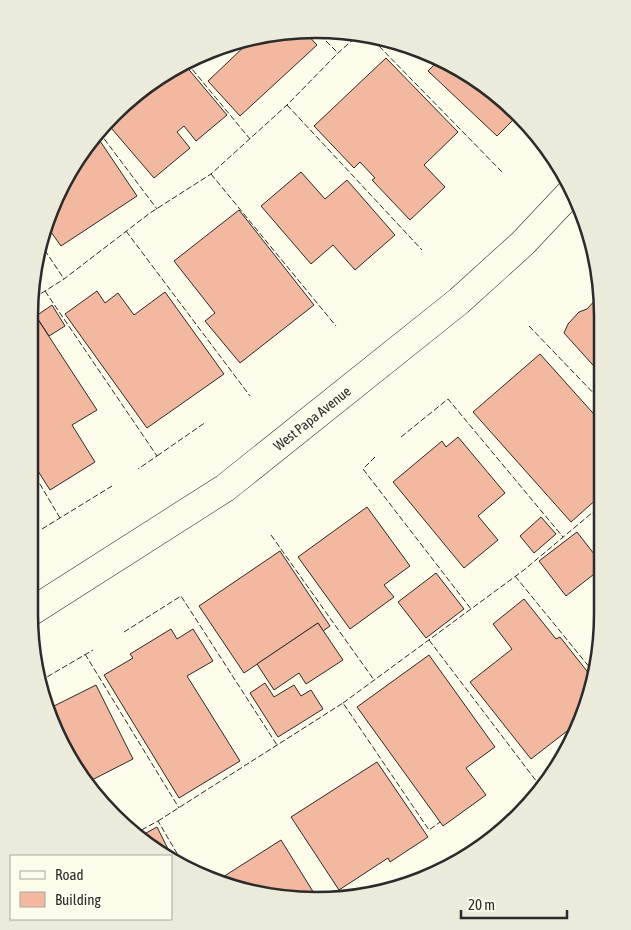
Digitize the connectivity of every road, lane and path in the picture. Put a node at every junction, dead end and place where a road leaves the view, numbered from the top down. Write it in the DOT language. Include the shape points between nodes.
graph roads {
  1 [pos="567,197"];
  2 [pos="38,607"];
  1 -- 2 [label="street, West Papa Avenue" via="523,243 459,301 225,488"];
}
